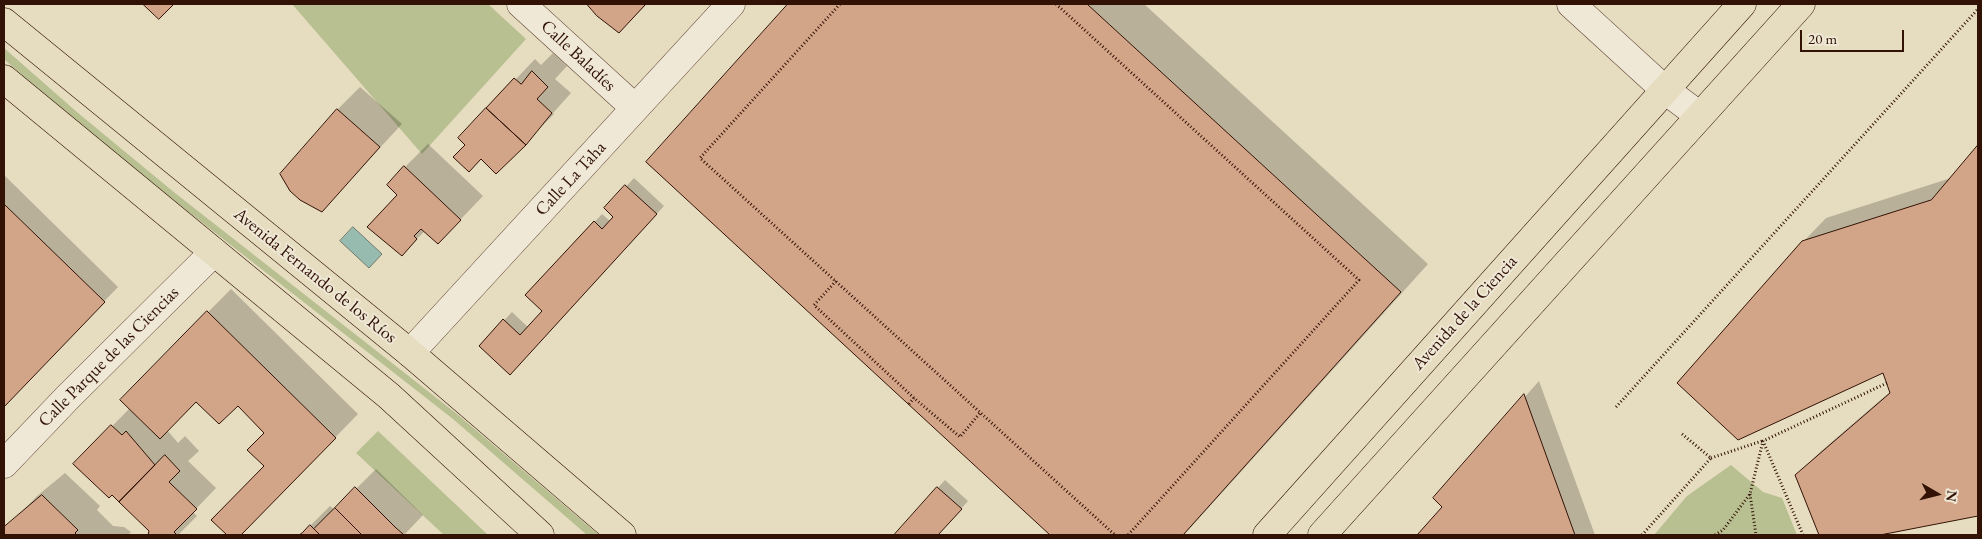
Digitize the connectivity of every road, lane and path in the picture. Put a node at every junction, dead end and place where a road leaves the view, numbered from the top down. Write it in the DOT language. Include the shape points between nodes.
graph roads {
  1 [pos="521,4"];
  2 [pos="731,4"];
  3 [pos="840,4"];
  4 [pos="1056,4"];
  5 [pos="1571,4"];
  6 [pos="1742,4"];
  7 [pos="1801,4"];
  8 [pos="1978,9"];
  9 [pos="4,22"];
  10 [pos="4,79"];
  11 [pos="1664,90"];
  12 [pos="635,108"];
  13 [pos="1700,116"];
  14 [pos="214,252"];
  15 [pos="836,281"];
  16 [pos="410,353"];
  17 [pos="1887,383"];
  18 [pos="914,398"];
  19 [pos="909,404"];
  20 [pos="1616,407"];
  21 [pos="980,413"];
  22 [pos="1682,434"];
  23 [pos="1763,441"];
  24 [pos="1711,458"];
  25 [pos="4,464"];
  26 [pos="1750,494"];
  27 [pos="540,535"];
  28 [pos="622,535"];
  29 [pos="1114,535"];
  30 [pos="1128,535"];
  31 [pos="1267,535"];
  32 [pos="1322,535"];
  33 [pos="1642,535"];
  34 [pos="1715,535"];
  35 [pos="1756,535"];
  36 [pos="1803,535"];
  1 -- 12 [label="street, Calle Baladíes"];
  2 -- 12 [label="street, Calle La Taha"];
  3 -- 15 [label="path" via="700,158"];
  4 -- 30 [label="path" via="1359,280"];
  5 -- 11 [label="street"];
  6 -- 11 [label="main road, Avenida de la Ciencia"];
  7 -- 13 [label="main road"];
  8 -- 20 [label="path"];
  9 -- 16 [label="main road, Avenida Fernando de los Ríos"];
  10 -- 14 [label="main road"];
  11 -- 13 [label="street"];
  11 -- 31 [label="main road, Avenida de la Ciencia"];
  12 -- 16 [label="street, Calle La Taha"];
  13 -- 32 [label="main road"];
  14 -- 25 [label="street, Calle Parque de las Ciencias"];
  14 -- 27 [label="main road" via="389,396"];
  15 -- 18 [label="path" via="814,305"];
  15 -- 21 [label="path"];
  16 -- 28 [label="main road, Avenida Fernando de los Ríos"];
  17 -- 23 [label="path"];
  18 -- 19 [label="path"];
  18 -- 21 [label="path" via="960,437"];
  21 -- 29 [label="path"];
  22 -- 24 [label="path"];
  23 -- 24 [label="path"];
  23 -- 26 [label="path"];
  23 -- 36 [label="path"];
  24 -- 33 [label="path"];
  26 -- 34 [label="path" via="1723,530"];
  26 -- 35 [label="path"];
}
